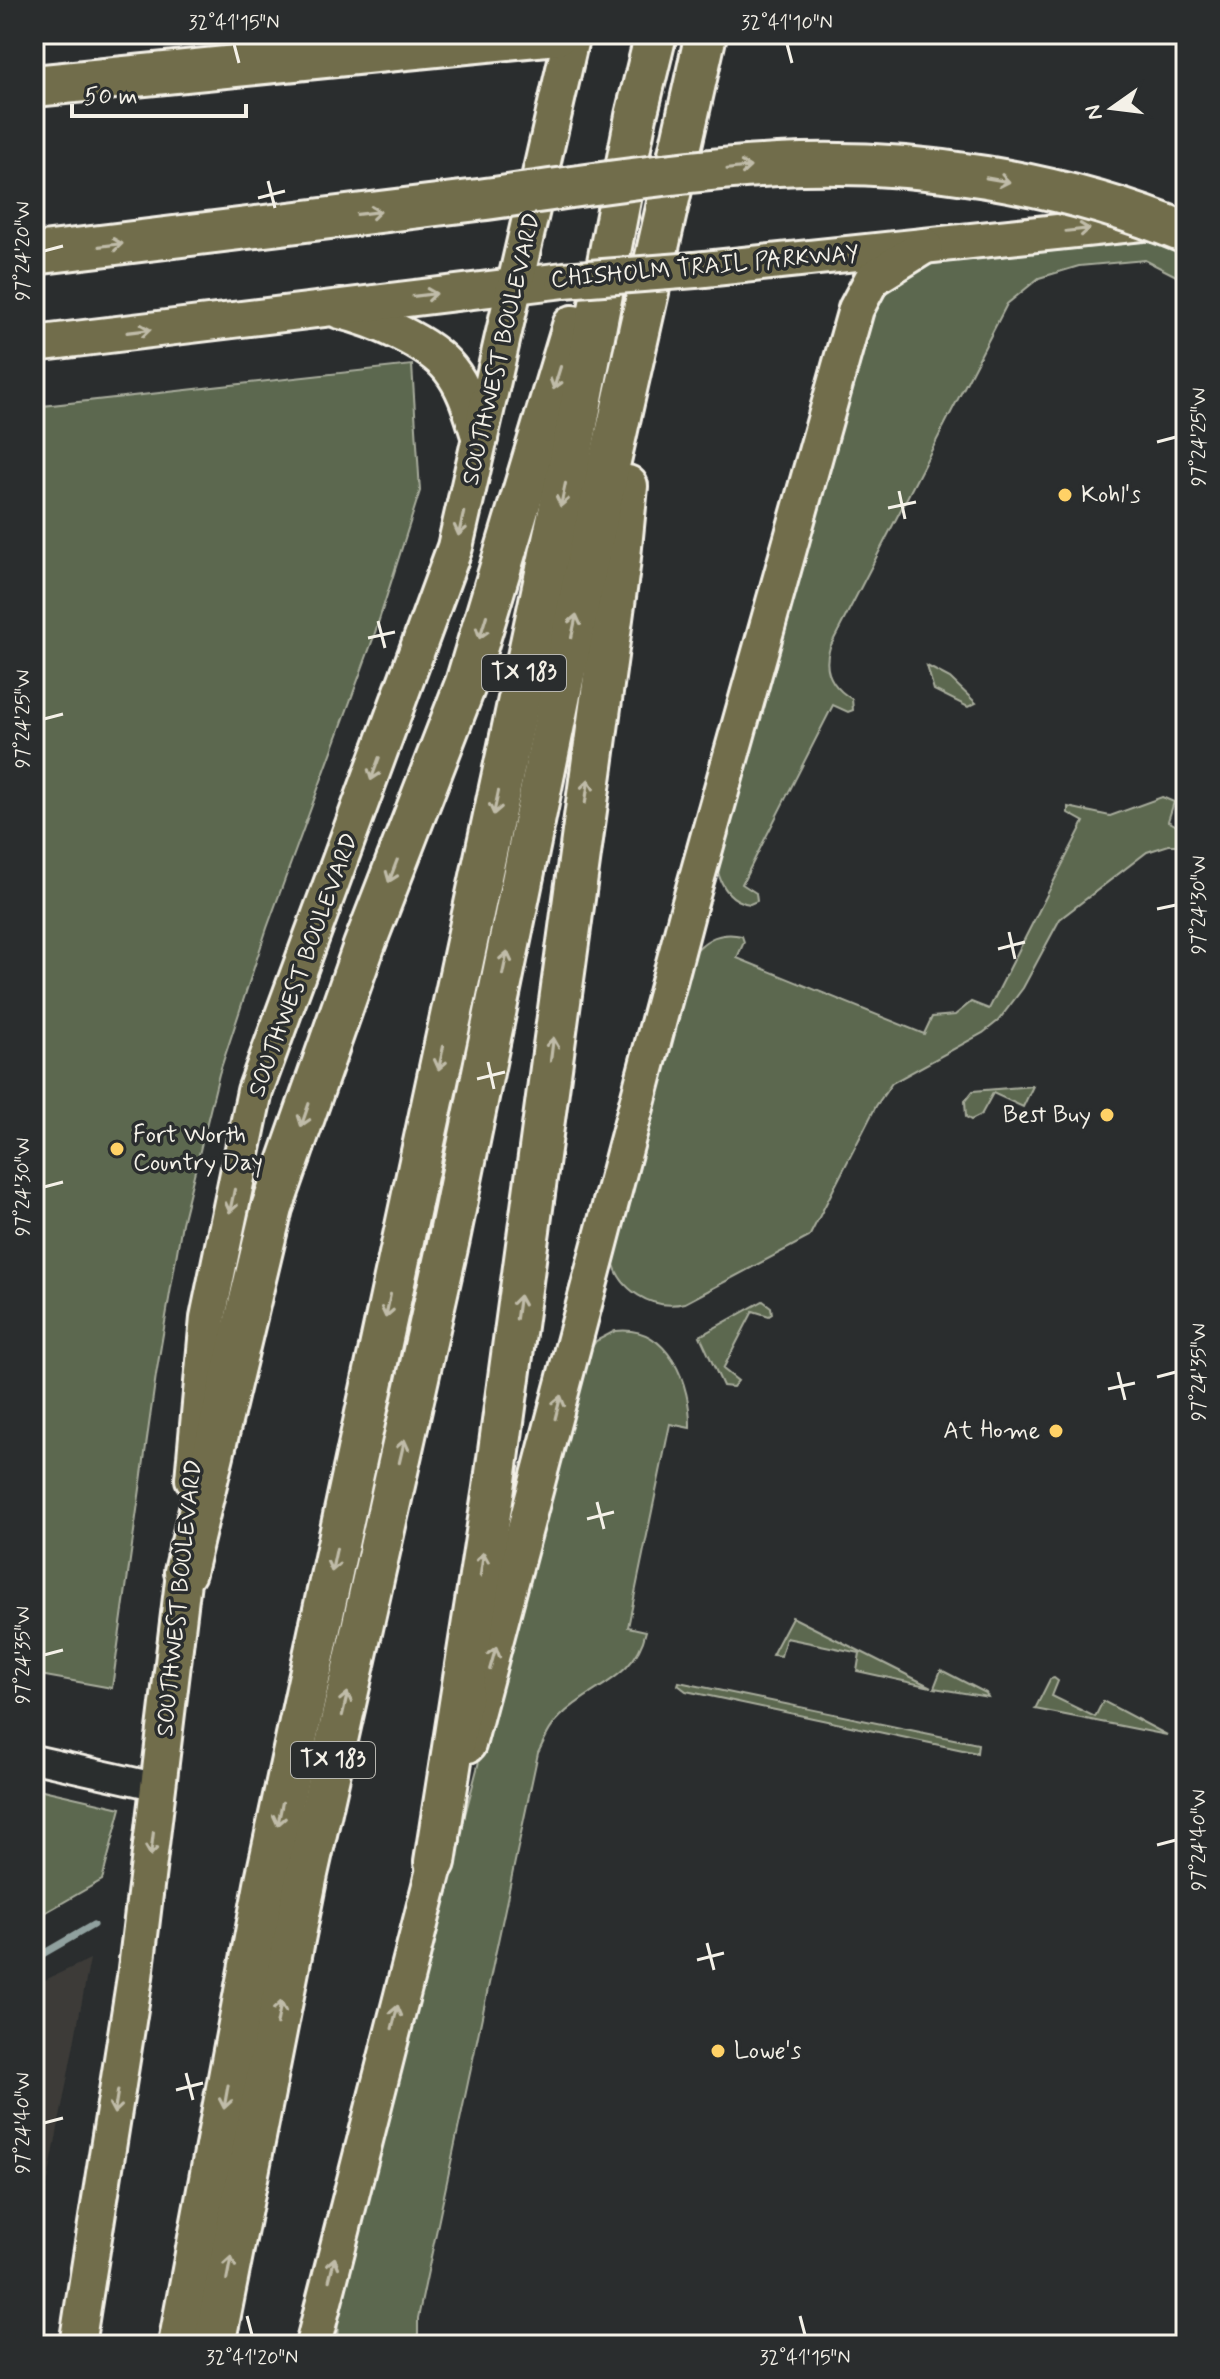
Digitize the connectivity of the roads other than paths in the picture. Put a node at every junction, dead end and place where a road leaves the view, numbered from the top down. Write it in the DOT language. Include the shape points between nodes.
graph roads {
  1 [pos="557,34"];
  2 [pos="572,34"];
  3 [pos="656,34"];
  4 [pos="706,34"];
  5 [pos="193,69"];
  6 [pos="34,86"];
  7 [pos="34,102"];
  8 [pos="636,116"];
  9 [pos="1186,218"];
  10 [pos="1186,233"];
  11 [pos="925,246"];
  12 [pos="34,254"];
  13 [pos="517,284"];
  14 [pos="324,308"];
  15 [pos="643,319"];
  16 [pos="34,344"];
  17 [pos="480,439"];
  18 [pos="185,1572"];
  19 [pos="34,1759"];
  20 [pos="159,1787"];
  21 [pos="435,1862"];
  22 [pos="85,2305"];
  23 [pos="322,2306"];
  24 [pos="52,2345"];
  25 [pos="77,2345"];
  26 [pos="179,2345"];
  27 [pos="214,2345"];
  28 [pos="313,2345"];
  29 [pos="324,2345"];
  1 -- 5 [label="highway"];
  2 -- 13 [label="main road, SOUTHWEST BOULEVARD"];
  3 -- 8 [label="highway, TX 183"];
  4 -- 15 [label="highway, TX 183"];
  5 -- 6 [label="highway"];
  5 -- 7 [label="highway"];
  8 -- 18 [label="highway, one-way" via="466,683 364,946 272,1208"];
  8 -- 26 [label="highway, TX 183, one-way" via="570,461 265,1885"];
  11 -- 9 [label="main road, CHISHOLM TRAIL PARKWAY, one-way"];
  12 -- 10 [label="highway, one-way, bridge" via="596,184 816,164 909,169 1021,184"];
  11 -- 13 [label="main road, CHISHOLM TRAIL PARKWAY, bridge"];
  21 -- 11 [label="main road, one-way" via="685,921 856,309 872,279"];
  14 -- 13 [label="main road, CHISHOLM TRAIL PARKWAY, one-way"];
  13 -- 17 [label="main road, SOUTHWEST BOULEVARD"];
  16 -- 14 [label="main road, CHISHOLM TRAIL PARKWAY, one-way"];
  14 -- 17 [label="main road" via="370,318 449,367 465,393"];
  21 -- 15 [label="highway, one-way" via="494,1488 619,567"];
  27 -- 15 [label="highway, TX 183, one-way" via="307,1874 449,1239 585,572"];
  17 -- 18 [label="main road, SOUTHWEST BOULEVARD, one-way" via="455,547 255,1091 208,1318"];
  18 -- 20 [label="main road, SOUTHWEST BOULEVARD"];
  19 -- 20 [label="street"];
  20 -- 22 [label="main road, SOUTHWEST BOULEVARD, one-way"];
  23 -- 21 [label="main road, one-way"];
  22 -- 24 [label="main road"];
  22 -- 25 [label="main road, SOUTHWEST BOULEVARD"];
  23 -- 28 [label="main road"];
  23 -- 29 [label="main road"];
}
